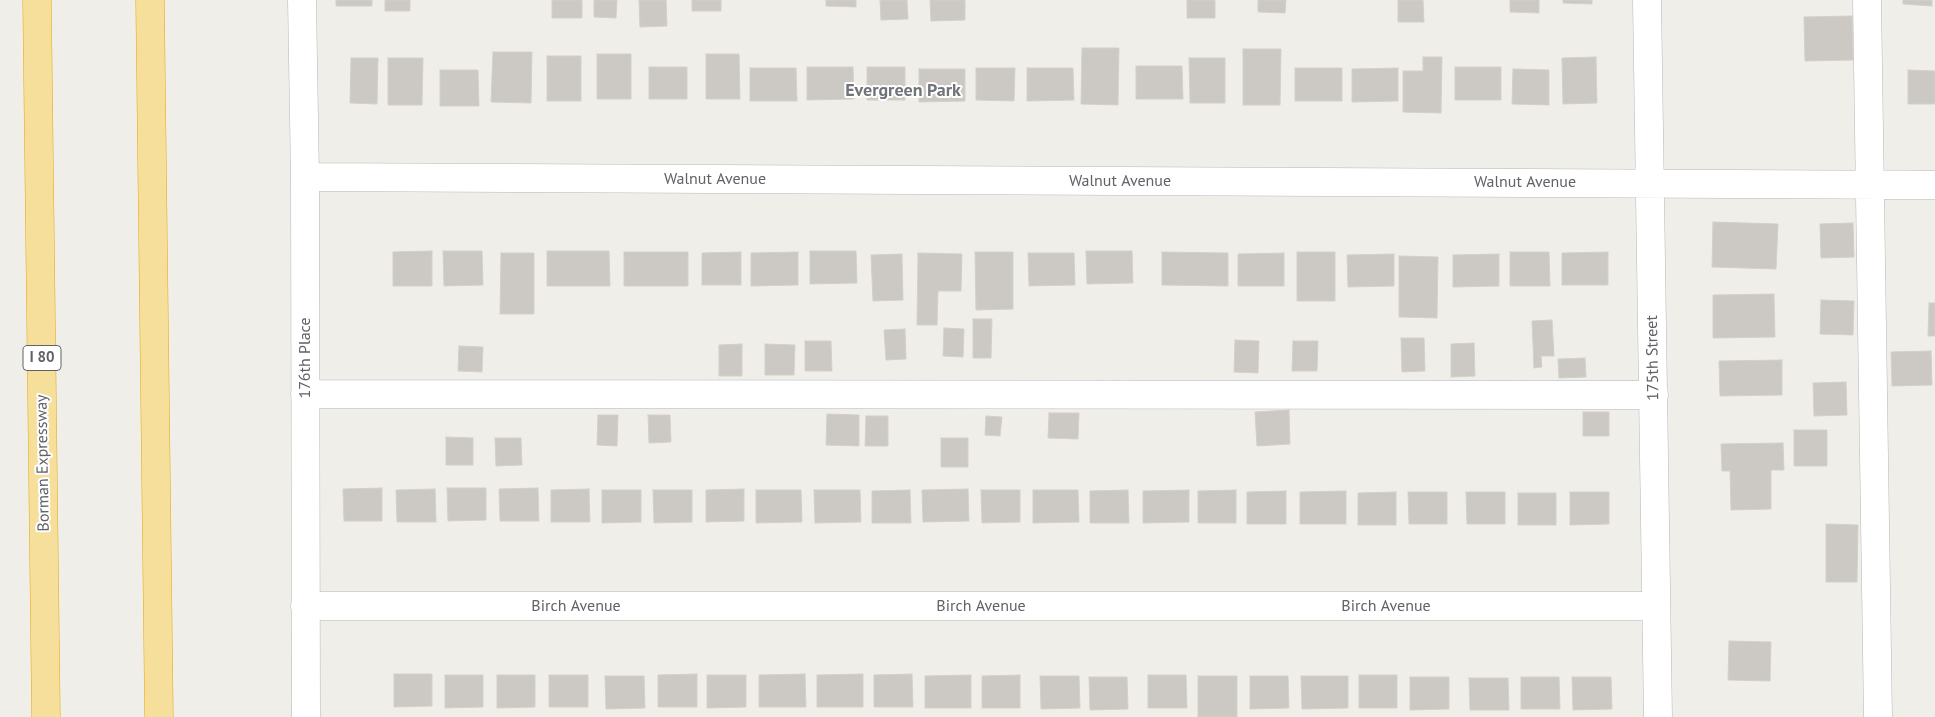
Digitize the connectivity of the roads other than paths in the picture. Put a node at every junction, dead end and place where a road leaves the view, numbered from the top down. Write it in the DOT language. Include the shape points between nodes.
graph roads {
  1 [pos="37,0"];
  2 [pos="150,0"];
  3 [pos="302,0"];
  4 [pos="1647,0"];
  5 [pos="1867,0"];
  6 [pos="305,177"];
  7 [pos="1649,183"];
  8 [pos="1935,185"];
  9 [pos="1871,186"];
  10 [pos="305,394"];
  11 [pos="1654,395"];
  12 [pos="305,606"];
  13 [pos="1656,606"];
  14 [pos="46,717"];
  15 [pos="159,717"];
  16 [pos="306,717"];
  17 [pos="1658,717"];
  18 [pos="1878,717"];
  1 -- 14 [label="highway, Borman Expressway / I 80"];
  2 -- 15 [label="highway"];
  3 -- 6 [label="street, 176th Place"];
  4 -- 7 [label="street, 175th Street"];
  5 -- 9 [label="street"];
  6 -- 7 [label="street, Walnut Avenue"];
  6 -- 10 [label="street, 176th Place"];
  7 -- 9 [label="street, Walnut Avenue"];
  7 -- 11 [label="street, 175th Street"];
  8 -- 9 [label="street, Walnut Avenue"];
  9 -- 18 [label="street"];
  10 -- 11 [label="street"];
  10 -- 12 [label="street, 176th Place"];
  11 -- 13 [label="street, 175th Street"];
  12 -- 13 [label="street, Birch Avenue"];
  12 -- 16 [label="street, 176th Place"];
  13 -- 17 [label="street, 175th Street"];
}
